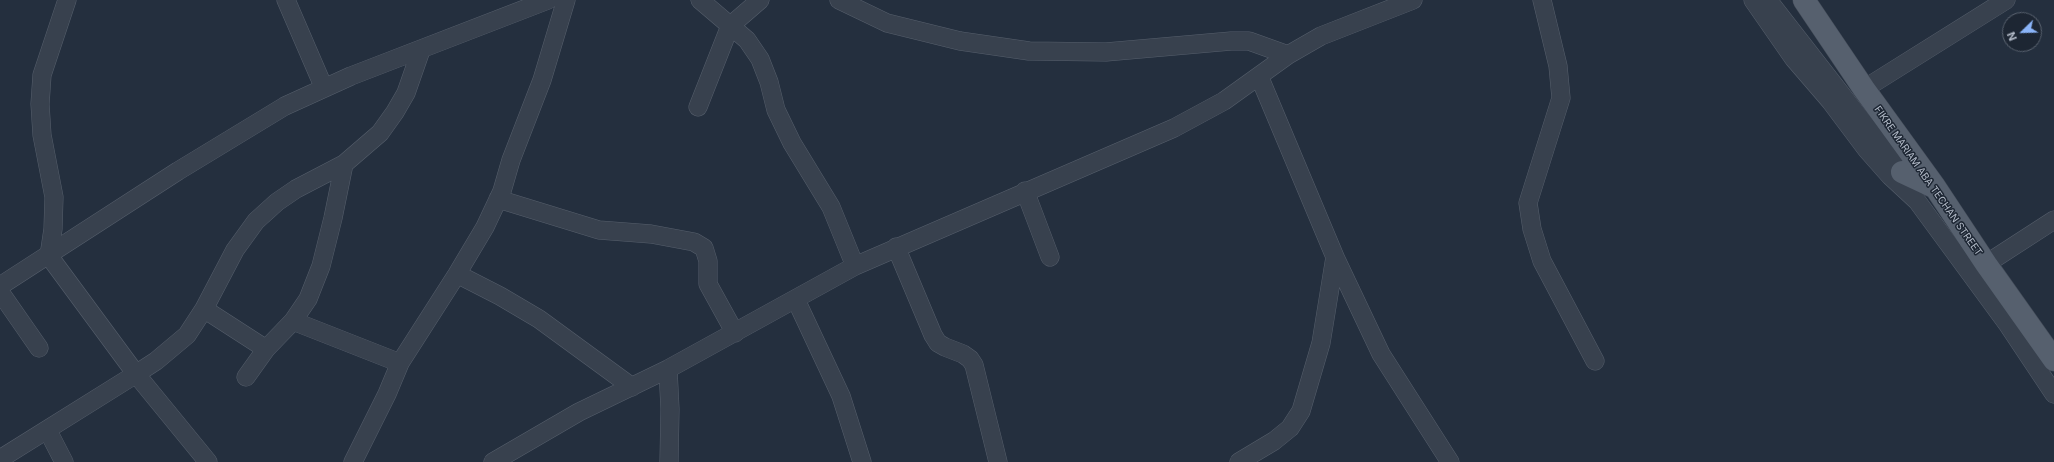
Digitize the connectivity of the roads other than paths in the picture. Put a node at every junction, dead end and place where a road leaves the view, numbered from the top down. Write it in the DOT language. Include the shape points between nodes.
graph roads {
  1 [pos="66,0"];
  2 [pos="286,0"];
  3 [pos="548,0"];
  4 [pos="566,0"];
  5 [pos="700,0"];
  6 [pos="760,0"];
  7 [pos="839,0"];
  8 [pos="1542,0"];
  9 [pos="1753,0"];
  10 [pos="1768,0"];
  11 [pos="1804,0"];
  12 [pos="2006,0"];
  13 [pos="1403,1"];
  14 [pos="730,26"];
  15 [pos="421,50"];
  16 [pos="1288,55"];
  17 [pos="1259,76"];
  18 [pos="324,88"];
  19 [pos="1864,89"];
  20 [pos="698,107"];
  21 [pos="344,164"];
  22 [pos="1899,177"];
  23 [pos="1935,187"];
  24 [pos="1026,191"];
  25 [pos="498,199"];
  26 [pos="2054,220"];
  27 [pos="896,247"];
  28 [pos="49,256"];
  29 [pos="1050,257"];
  30 [pos="1334,257"];
  31 [pos="1986,264"];
  32 [pos="855,266"];
  33 [pos="457,274"];
  34 [pos="0,286"];
  35 [pos="0,292"];
  36 [pos="796,300"];
  37 [pos="204,309"];
  38 [pos="293,321"];
  39 [pos="735,333"];
  40 [pos="39,348"];
  41 [pos="266,349"];
  42 [pos="2053,355"];
  43 [pos="1595,360"];
  44 [pos="400,363"];
  45 [pos="668,369"];
  46 [pos="136,374"];
  47 [pos="246,377"];
  48 [pos="632,387"];
  49 [pos="2054,394"];
  50 [pos="48,431"];
  51 [pos="0,459"];
  52 [pos="64,462"];
  53 [pos="208,462"];
  54 [pos="353,462"];
  55 [pos="493,462"];
  56 [pos="669,462"];
  57 [pos="862,462"];
  58 [pos="998,462"];
  59 [pos="1239,462"];
  60 [pos="1450,462"];
  1 -- 28 [label="street" via="42,76 40,104 42,135 54,197"];
  2 -- 18 [label="street"];
  3 -- 15 [label="street"];
  4 -- 25 [label="street" via="542,80"];
  5 -- 14 [label="street"];
  6 -- 14 [label="street"];
  7 -- 16 [label="street" via="887,24 960,41 1029,52 1106,52 1249,41"];
  8 -- 43 [label="street" via="1558,66 1561,98 1528,203 1532,229 1542,261"];
  9 -- 22 [label="street" via="1794,59 1867,150"];
  10 -- 22 [label="street"];
  11 -- 19 [label="main road, FIKRE MARIAM ABA TECHAN STREET"];
  12 -- 19 [label="street"];
  13 -- 16 [label="street" via="1321,36"];
  14 -- 20 [label="street"];
  14 -- 32 [label="street" via="747,40 760,59 785,130 831,207"];
  15 -- 18 [label="street"];
  15 -- 21 [label="street" via="406,93 395,112 380,134"];
  16 -- 17 [label="street"];
  17 -- 24 [label="street" via="1224,102 1174,128 1111,157"];
  17 -- 30 [label="street"];
  18 -- 28 [label="street" via="285,106 178,171"];
  19 -- 23 [label="main road, FIKRE MARIAM ABA TECHAN STREET"];
  21 -- 37 [label="street" via="296,189 256,221 235,250"];
  21 -- 38 [label="street" via="320,266 308,299"];
  22 -- 23 [label="main road"];
  22 -- 49 [label="street" via="2008,325"];
  23 -- 31 [label="main road, FIKRE MARIAM ABA TECHAN STREET"];
  24 -- 27 [label="street"];
  24 -- 29 [label="street"];
  25 -- 33 [label="street" via="485,227"];
  25 -- 39 [label="street" via="600,230 651,234 694,242 704,248 708,261 708,284"];
  26 -- 31 [label="street"];
  27 -- 32 [label="street"];
  27 -- 58 [label="street" via="938,343 964,354 970,358 974,366"];
  28 -- 34 [label="street"];
  28 -- 46 [label="street"];
  30 -- 59 [label="street" via="1321,343 1301,411 1290,428"];
  30 -- 60 [label="street" via="1381,354"];
  31 -- 42 [label="main road, FIKRE MARIAM ABA TECHAN STREET"];
  32 -- 36 [label="street"];
  33 -- 44 [label="street"];
  33 -- 48 [label="street" via="539,319"];
  35 -- 40 [label="street"];
  36 -- 39 [label="street"];
  36 -- 57 [label="street" via="841,396"];
  37 -- 41 [label="street"];
  37 -- 46 [label="street" via="187,335"];
  38 -- 41 [label="street"];
  38 -- 44 [label="street"];
  39 -- 45 [label="street"];
  41 -- 47 [label="street"];
  44 -- 54 [label="street"];
  45 -- 48 [label="street"];
  45 -- 56 [label="street"];
  46 -- 50 [label="street"];
  46 -- 53 [label="street"];
  48 -- 55 [label="street" via="579,412"];
  50 -- 51 [label="street"];
  50 -- 52 [label="street"];
}
